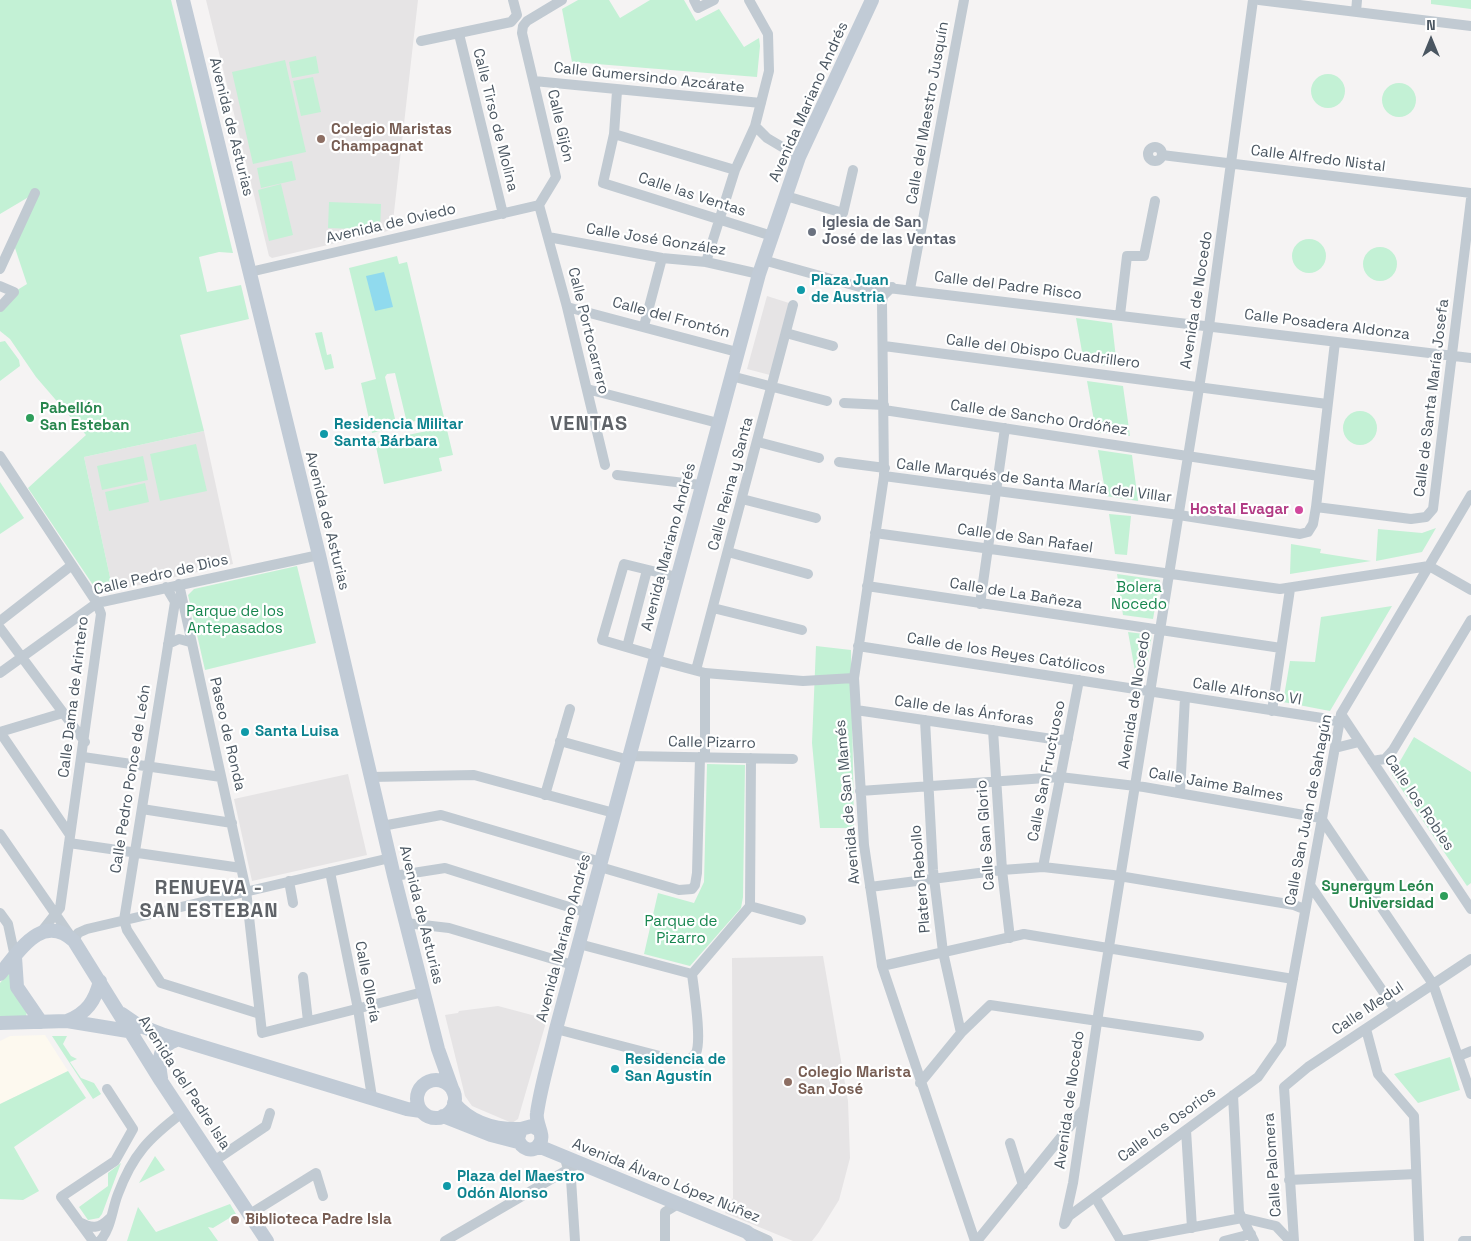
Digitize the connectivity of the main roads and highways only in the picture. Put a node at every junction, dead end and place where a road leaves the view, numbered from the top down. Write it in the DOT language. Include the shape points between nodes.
graph roads {
  1 [pos="183,0"];
  2 [pos="872,0"];
  3 [pos="15,957"];
  4 [pos="0,974"];
  5 [pos="100,981"];
  6 [pos="117,1008"];
  7 [pos="41,1022"];
  8 [pos="67,1022"];
  9 [pos="0,1024"];
  10 [pos="131,1031"];
  11 [pos="179,1040"];
  12 [pos="438,1049"];
  13 [pos="161,1081"];
  14 [pos="430,1081"];
  15 [pos="417,1094"];
  16 [pos="454,1097"];
  17 [pos="379,1099"];
  18 [pos="421,1111"];
  19 [pos="443,1116"];
  20 [pos="532,1133"];
  21 [pos="751,1238"];
  22 [pos="267,1241"];
  1 -- 12 [label="main road, Avenida de Asturias"];
  2 -- 20 [label="main road, Avenida Mariano Andrés" via="799,157 759,274 556,1029"];
  3 -- 4 [label="main road"];
  3 -- 5 [label="main road, Avenida del Padre Isla" via="33,936 41,932 59,932 74,941"];
  3 -- 7 [label="main road" via="17,987"];
  5 -- 6 [label="main road, Avenida del Padre Isla"];
  5 -- 8 [label="main road" via="89,1007"];
  6 -- 10 [label="main road, Avenida del Padre Isla"];
  6 -- 11 [label="main road" via="138,1025"];
  7 -- 8 [label="main road"];
  7 -- 9 [label="main road"];
  8 -- 10 [label="main road"];
  10 -- 11 [label="main road"];
  10 -- 13 [label="main road, Avenida del Padre Isla"];
  11 -- 13 [label="main road" via="166,1045 161,1052"];
  11 -- 17 [label="main road"];
  12 -- 14 [label="main road, Avenida de Asturias" via="436,1068"];
  12 -- 16 [label="main road, Avenida de Asturias"];
  13 -- 22 [label="main road, Avenida del Padre Isla"];
  14 -- 15 [label="main road"];
  14 -- 16 [label="main road" via="446,1083"];
  15 -- 17 [label="main road" via="401,1102"];
  15 -- 18 [label="main road"];
  16 -- 19 [label="main road" via="448,1113"];
  16 -- 20 [label="main road, Avenida Álvaro López Núñez" via="480,1124"];
  17 -- 18 [label="main road"];
  18 -- 19 [label="main road" via="431,1117"];
  19 -- 20 [label="main road, Avenida Álvaro López Núñez" via="491,1135"];
  20 -- 21 [label="main road, Avenida Álvaro López Núñez" via="566,1160 678,1204"];
}
